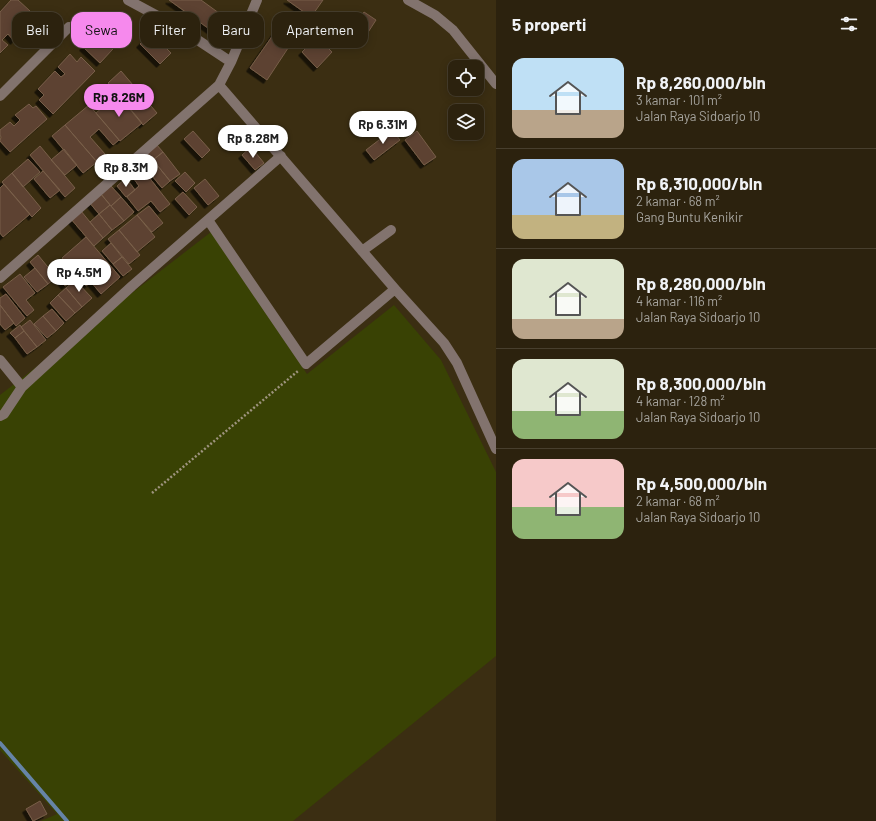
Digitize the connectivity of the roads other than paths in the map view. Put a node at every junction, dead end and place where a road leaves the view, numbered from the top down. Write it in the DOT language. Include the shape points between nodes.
graph roads {
  1 [pos="128,0"];
  2 [pos="257,0"];
  3 [pos="408,0"];
  4 [pos="69,27"];
  5 [pos="232,62"];
  6 [pos="496,84"];
  7 [pos="219,85"];
  8 [pos="0,96"];
  9 [pos="281,156"];
  10 [pos="208,220"];
  11 [pos="391,230"];
  12 [pos="362,250"];
  13 [pos="0,278"];
  14 [pos="395,289"];
  15 [pos="0,360"];
  16 [pos="22,386"];
  17 [pos="0,416"];
  18 [pos="496,449"];
  1 -- 5 [label="street" via="178,27"];
  2 -- 5 [label="street"];
  3 -- 6 [label="street" via="435,15 453,30"];
  4 -- 8 [label="street"];
  5 -- 7 [label="street"];
  7 -- 9 [label="street"];
  7 -- 13 [label="street"];
  9 -- 10 [label="street"];
  9 -- 12 [label="street"];
  10 -- 14 [label="street" via="306,364"];
  10 -- 16 [label="street"];
  11 -- 12 [label="street"];
  12 -- 14 [label="street"];
  14 -- 18 [label="street" via="444,343 457,363"];
  15 -- 16 [label="street"];
  16 -- 17 [label="street" via="4,414"];
}
